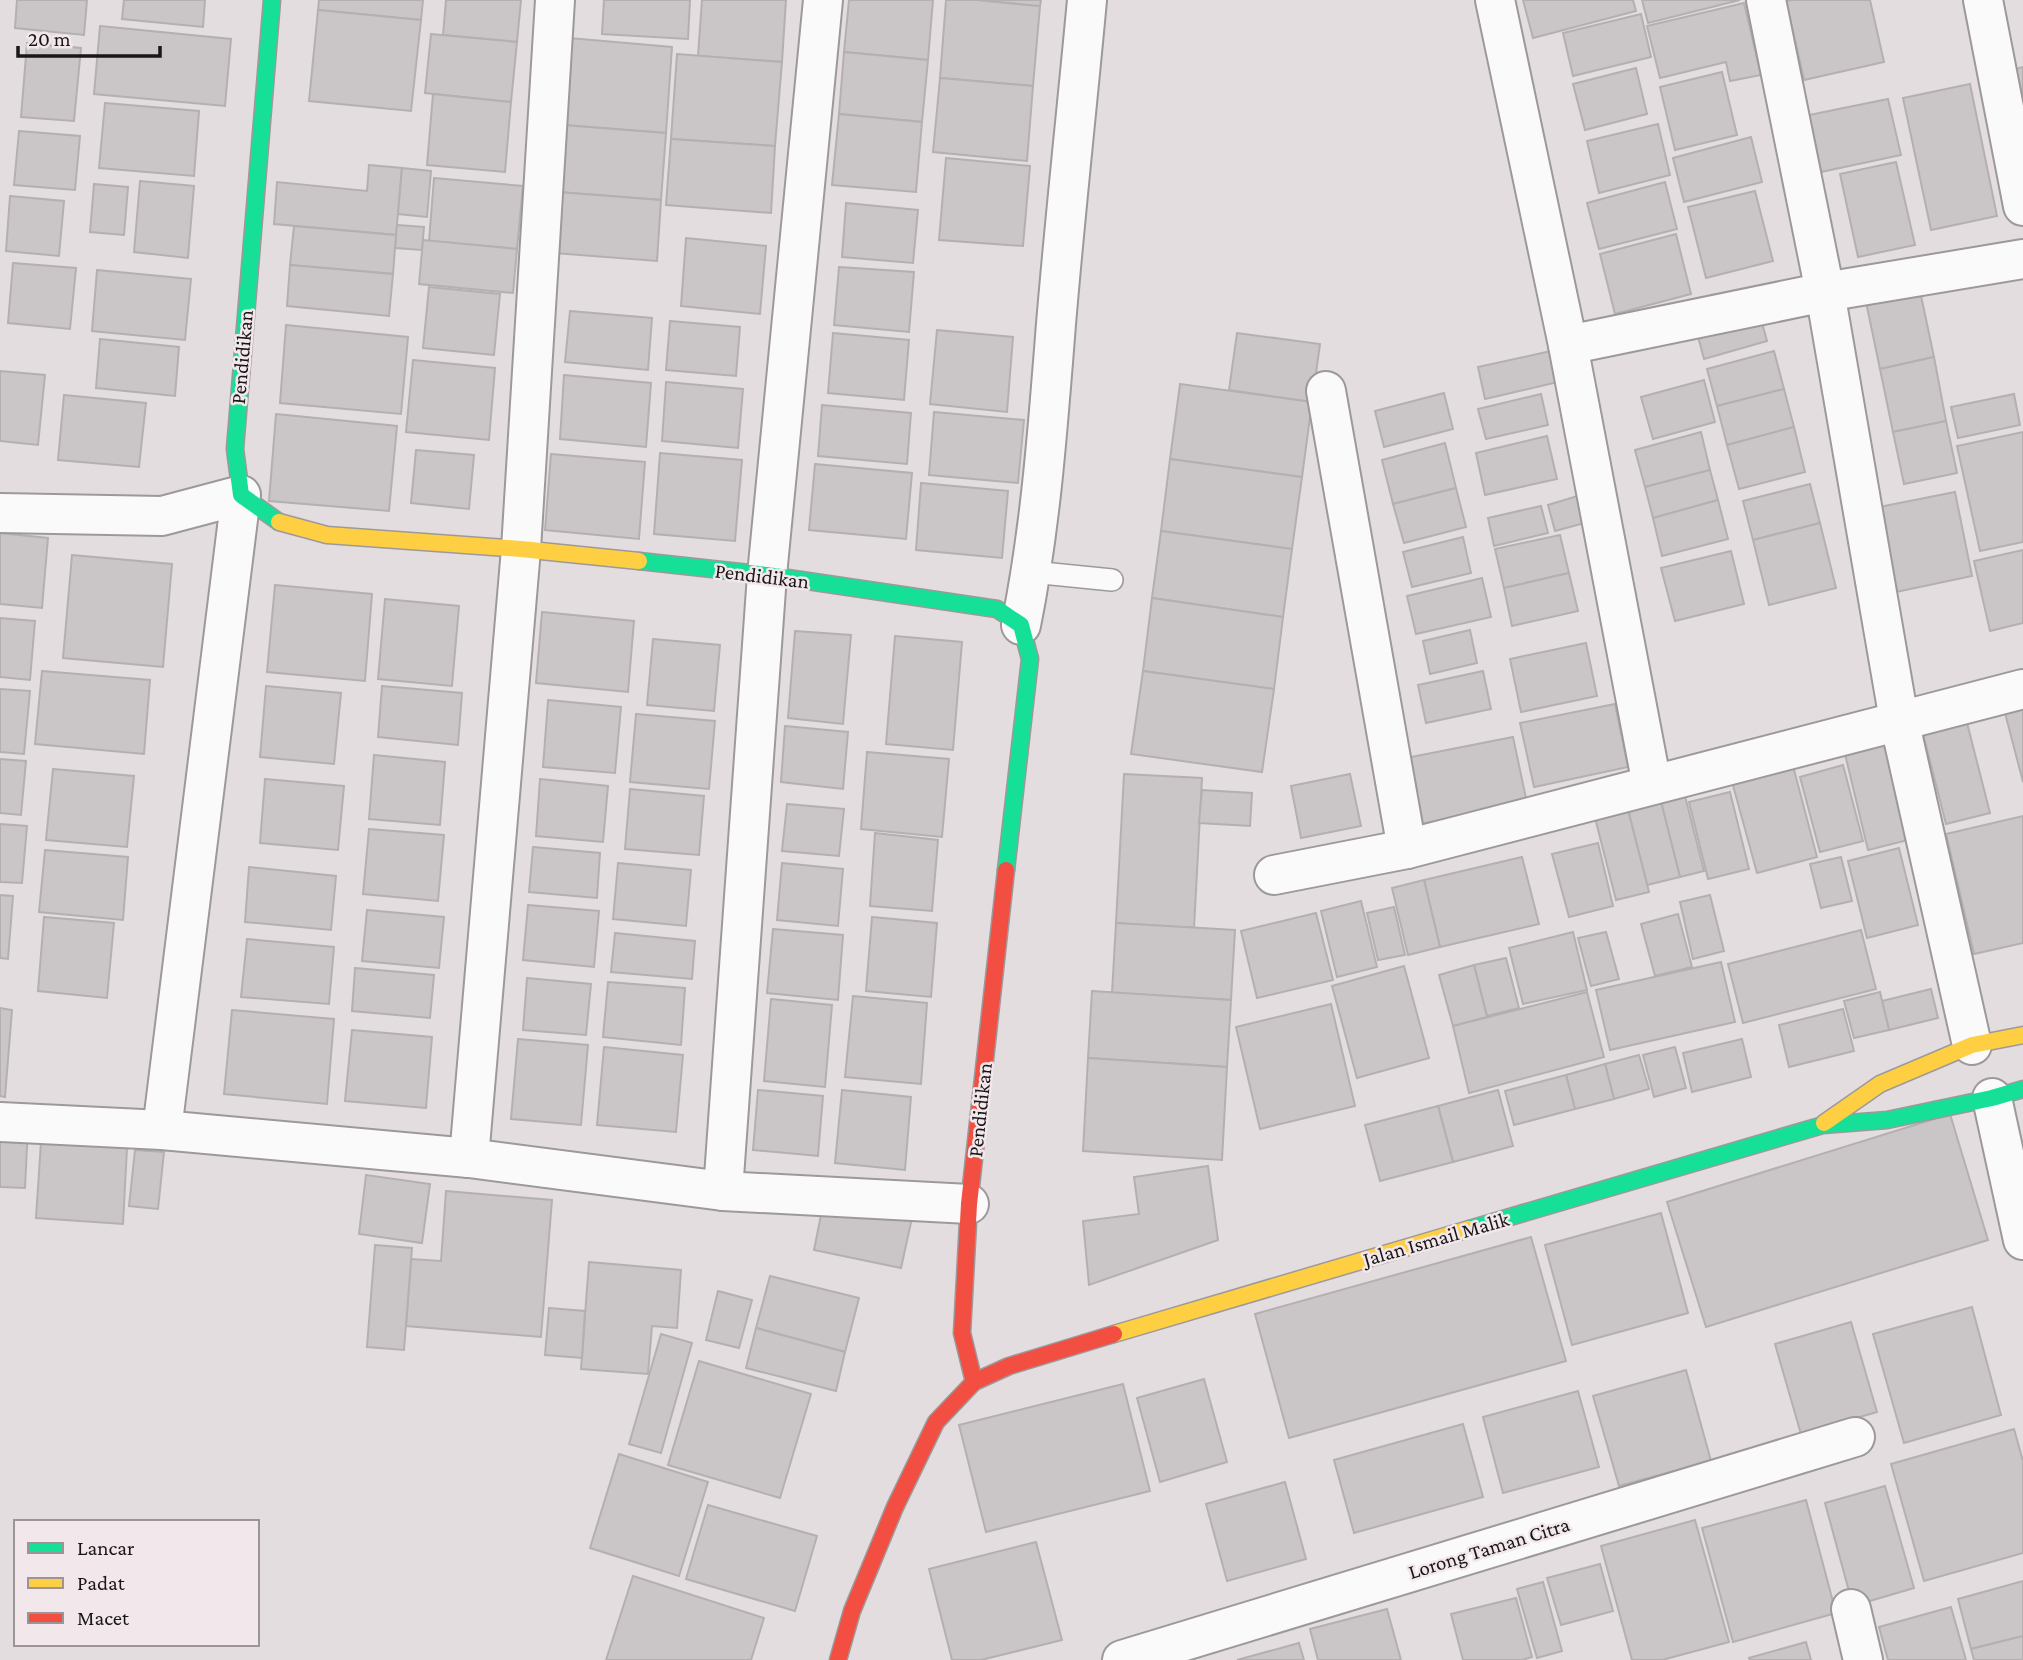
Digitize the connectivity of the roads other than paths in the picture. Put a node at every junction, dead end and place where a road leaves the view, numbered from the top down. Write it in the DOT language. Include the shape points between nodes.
graph roads {
  1 [pos="272,0"];
  2 [pos="555,0"];
  3 [pos="823,0"];
  4 [pos="1087,0"];
  5 [pos="1495,0"];
  6 [pos="1766,0"];
  7 [pos="1983,0"];
  8 [pos="2008,55"];
  9 [pos="2023,206"];
  10 [pos="2023,258"];
  11 [pos="1825,292"];
  12 [pos="1568,345"];
  13 [pos="1326,391"];
  14 [pos="242,495"];
  15 [pos="0,513"];
  16 [pos="522,549"];
  17 [pos="1032,572"];
  18 [pos="766,575"];
  19 [pos="1112,580"];
  20 [pos="1021,625"];
  21 [pos="2023,689"];
  22 [pos="1899,720"];
  23 [pos="1652,785"];
  24 [pos="1407,849"];
  25 [pos="1274,874"];
  26 [pos="2023,1035"];
  27 [pos="1972,1045"];
  28 [pos="2008,1093"];
  29 [pos="0,1122"];
  30 [pos="1823,1125"];
  31 [pos="162,1130"];
  32 [pos="469,1158"];
  33 [pos="723,1191"];
  34 [pos="969,1204"];
  35 [pos="2023,1240"];
  36 [pos="974,1382"];
  37 [pos="1856,1437"];
  38 [pos="1851,1609"];
  39 [pos="838,1660"];
  40 [pos="1122,1660"];
  41 [pos="1863,1660"];
  1 -- 14 [label="street, Pendidikan" via="235,449"];
  2 -- 16 [label="street"];
  3 -- 18 [label="street"];
  4 -- 17 [label="street"];
  5 -- 12 [label="street"];
  6 -- 11 [label="street"];
  7 -- 8 [label="street"];
  8 -- 9 [label="street"];
  10 -- 11 [label="street"];
  11 -- 12 [label="street"];
  11 -- 22 [label="street"];
  12 -- 23 [label="street"];
  13 -- 24 [label="street"];
  14 -- 15 [label="street" via="162,516"];
  14 -- 16 [label="street, Pendidikan" via="276,521 327,536"];
  14 -- 31 [label="street"];
  16 -- 18 [label="street, Pendidikan"];
  16 -- 32 [label="street"];
  17 -- 19 [label="lane"];
  17 -- 20 [label="street"];
  18 -- 20 [label="street, Pendidikan" via="997,609"];
  18 -- 33 [label="street"];
  20 -- 34 [label="street, Pendidikan" via="1030,659"];
  21 -- 22 [label="street"];
  22 -- 23 [label="street"];
  22 -- 27 [label="street"];
  23 -- 24 [label="street"];
  24 -- 25 [label="street"];
  26 -- 27 [label="street, Jalan Ismail Malik"];
  27 -- 30 [label="street, Jalan Ismail Malik" via="1880,1084"];
  28 -- 30 [label="street, Jalan Ismail Malik" via="1887,1120"];
  28 -- 35 [label="street"];
  29 -- 31 [label="street"];
  30 -- 36 [label="street, Jalan Ismail Malik" via="1049,1353"];
  31 -- 32 [label="street"];
  32 -- 33 [label="street"];
  33 -- 34 [label="street"];
  34 -- 36 [label="street, Pendidikan" via="962,1333"];
  36 -- 39 [label="street" via="936,1422 894,1507 852,1611"];
  37 -- 40 [label="street, Lorong Taman Citra"];
  38 -- 41 [label="street"];
}
